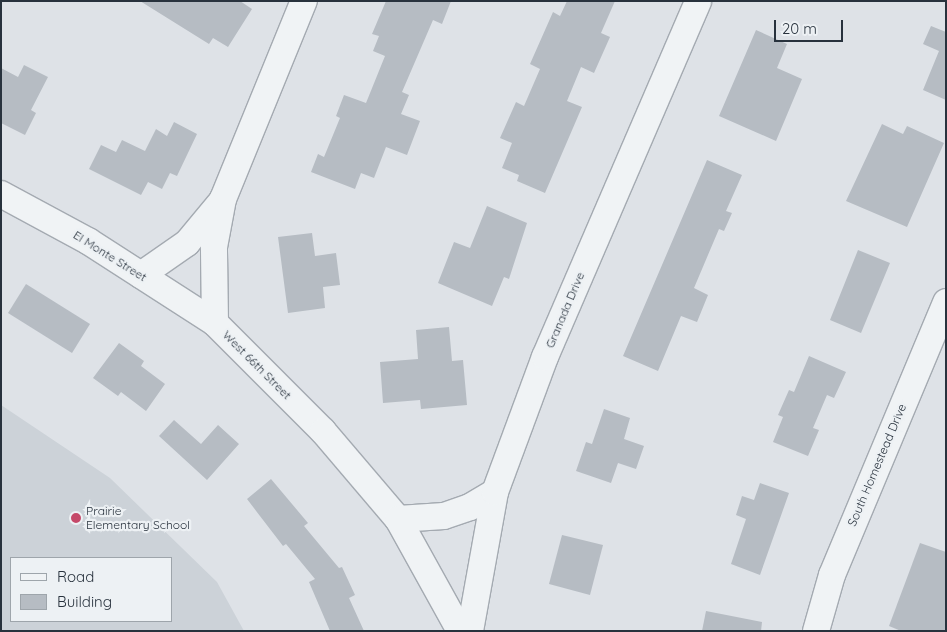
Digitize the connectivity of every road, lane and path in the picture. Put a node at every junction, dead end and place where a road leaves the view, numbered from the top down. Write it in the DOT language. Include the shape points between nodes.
graph roads {
  1 [pos="304,1"];
  2 [pos="698,1"];
  3 [pos="1,194"];
  4 [pos="223,199"];
  5 [pos="141,275"];
  6 [pos="946,302"];
  7 [pos="215,323"];
  8 [pos="495,492"];
  9 [pos="398,519"];
  10 [pos="460,631"];
  11 [pos="470,631"];
  12 [pos="816,631"];
  1 -- 4 [label="street, West 66th Street"];
  2 -- 8 [label="street, Granada Drive" via="545,357"];
  3 -- 5 [label="street, El Monte Street" via="88,241"];
  4 -- 5 [label="street" via="187,243"];
  4 -- 7 [label="street, West 66th Street" via="214,247"];
  5 -- 7 [label="street, El Monte Street"];
  6 -- 12 [label="street, South Homestead Drive" via="832,575"];
  7 -- 9 [label="street, West 66th Street" via="323,431"];
  8 -- 9 [label="street" via="470,507 444,516"];
  8 -- 11 [label="street, Granada Drive"];
  9 -- 10 [label="street, West 66th Street"];
}
